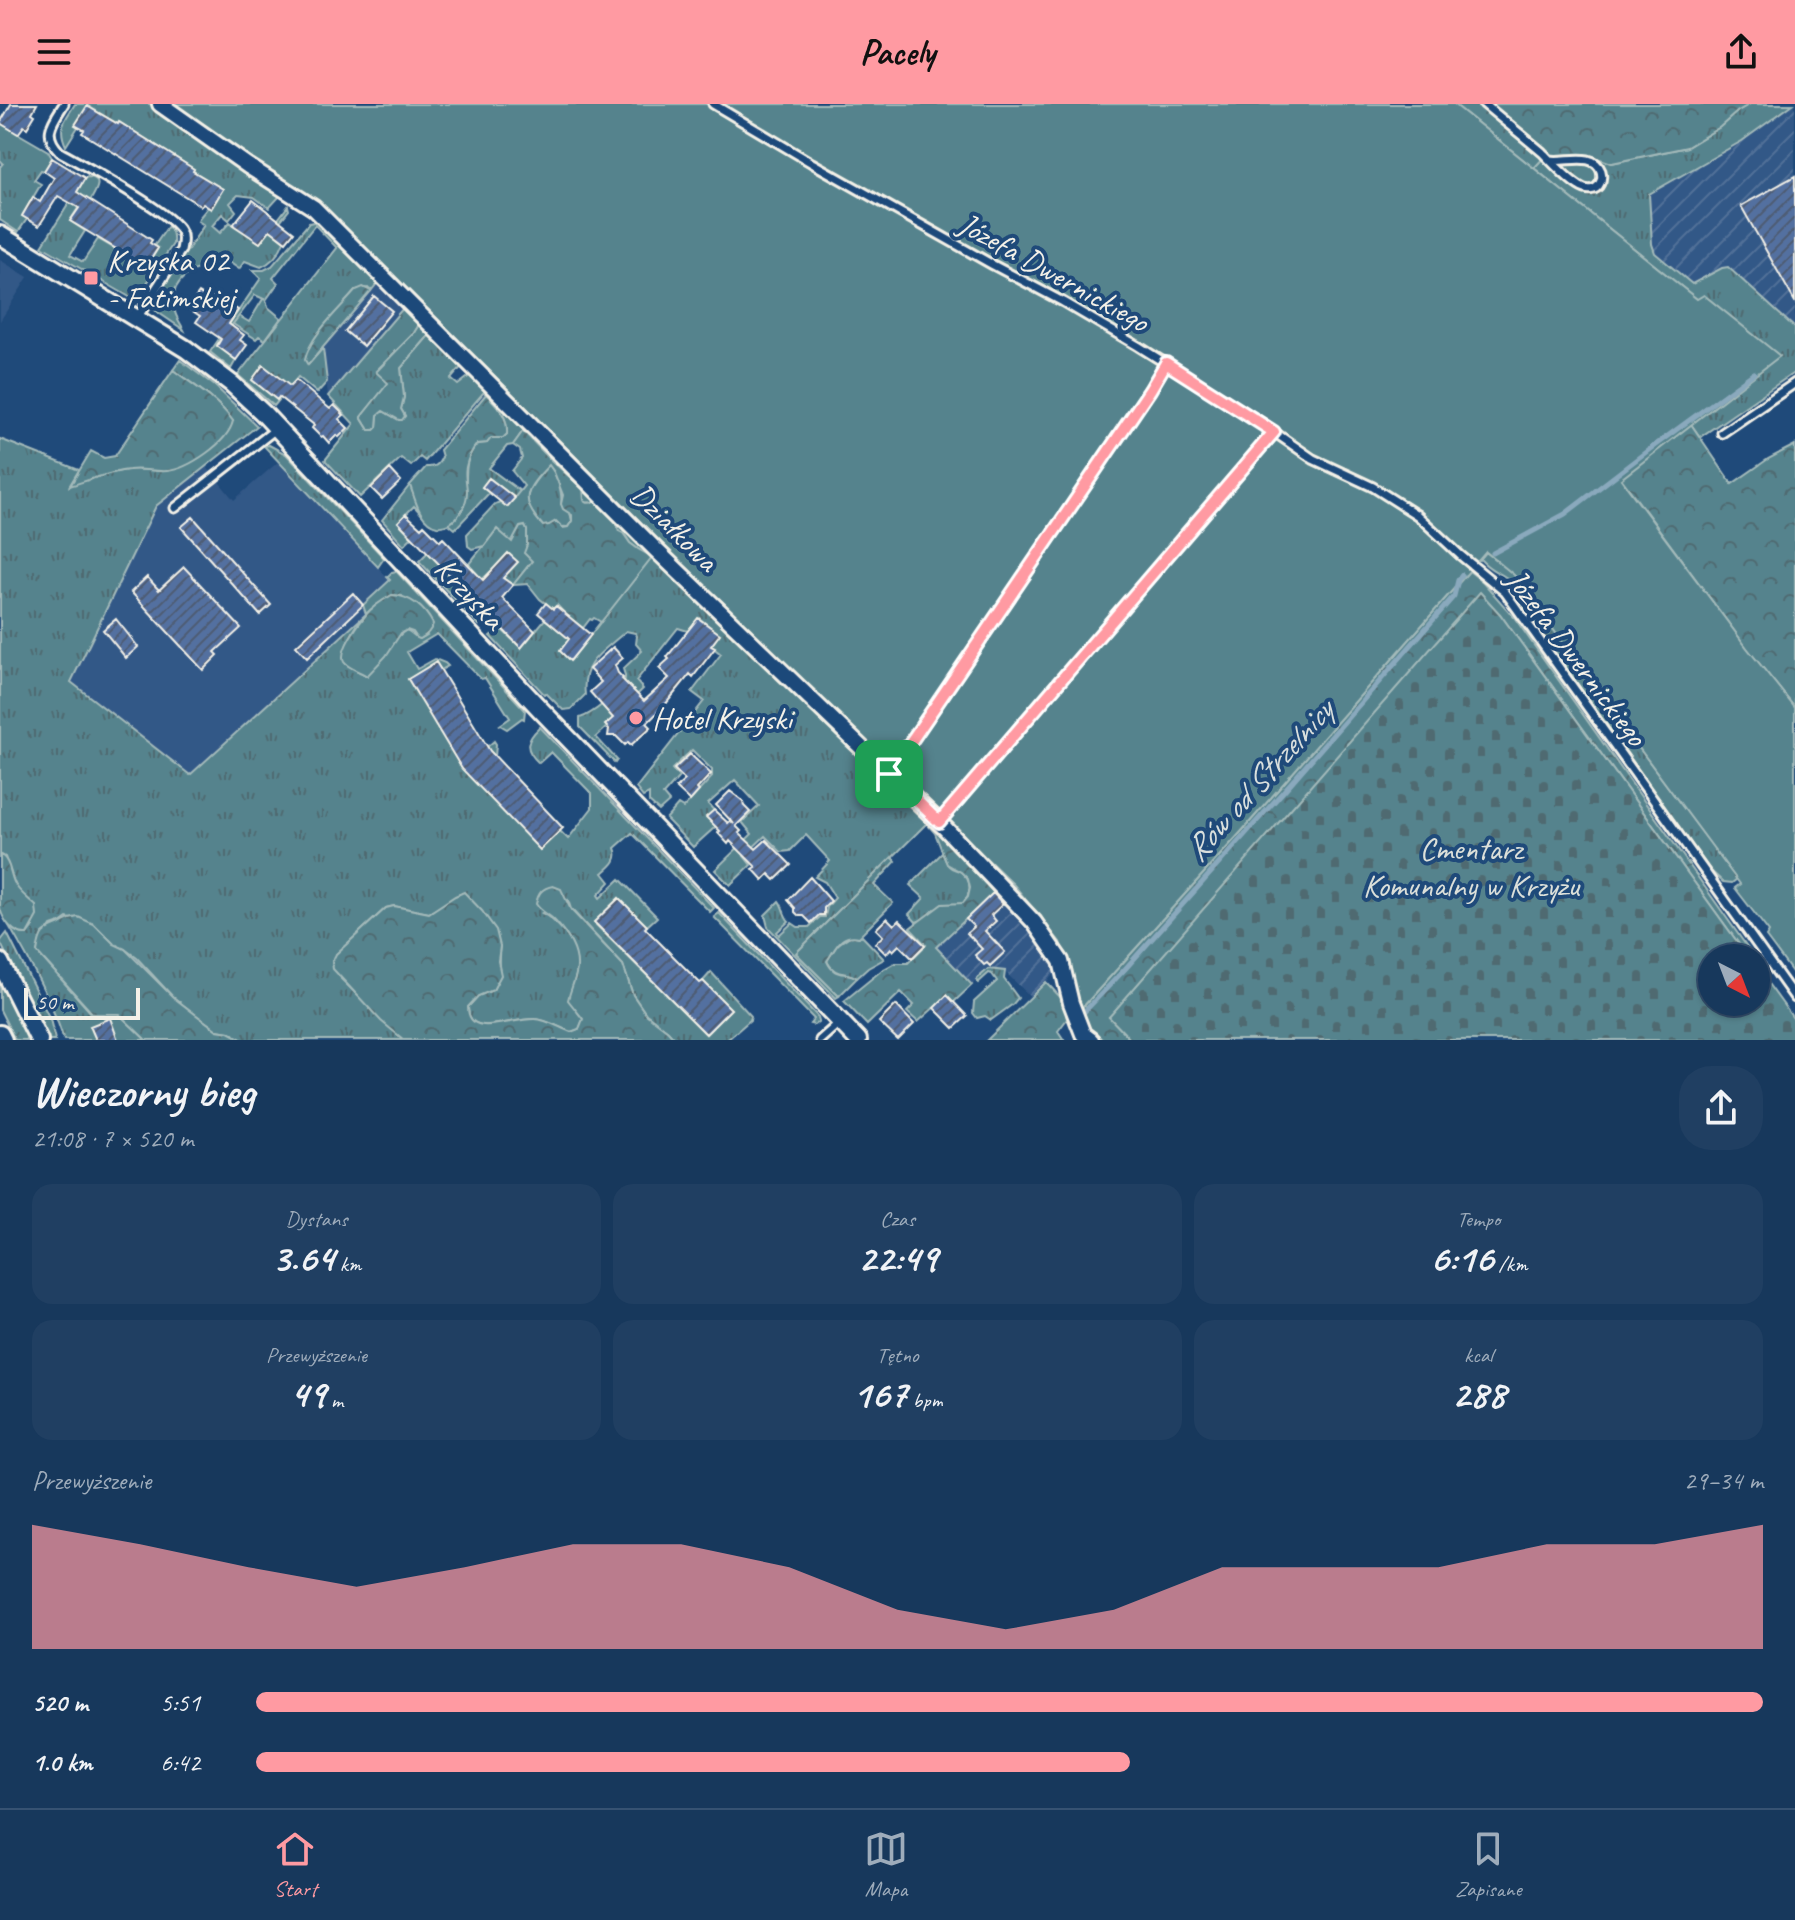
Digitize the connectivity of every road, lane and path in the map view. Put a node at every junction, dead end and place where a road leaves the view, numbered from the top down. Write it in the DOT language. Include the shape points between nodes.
graph roads {
  1 [pos="64,104"];
  2 [pos="160,104"];
  3 [pos="713,104"];
  4 [pos="1484,104"];
  5 [pos="1550,160"];
  6 [pos="0,235"];
  7 [pos="137,318"];
  8 [pos="1166,363"];
  9 [pos="1795,383"];
  10 [pos="277,428"];
  11 [pos="1274,432"];
  12 [pos="1722,433"];
  13 [pos="175,508"];
  14 [pos="889,774"];
  15 [pos="939,822"];
  16 [pos="0,962"];
  17 [pos="1795,998"];
  18 [pos="841,1022"];
  19 [pos="0,1034"];
  20 [pos="3,1040"];
  21 [pos="39,1040"];
  22 [pos="820,1040"];
  23 [pos="858,1040"];
  24 [pos="1091,1040"];
  1 -- 7 [label="lane" via="49,130 53,145 167,215 181,232 181,250"];
  2 -- 14 [label="street, Działkowa" via="314,208"];
  3 -- 8 [label="lane, Józefa Dwernickiego"];
  4 -- 5 [label="lane"];
  5 -- 5 [label="lane" via="1590,159 1598,165 1601,181 1596,188 1580,188"];
  6 -- 7 [label="street, Krzyska"];
  7 -- 10 [label="street, Krzyska" via="232,384"];
  8 -- 11 [label="lane, Józefa Dwernickiego"];
  8 -- 14 [label="lane"];
  9 -- 12 [label="lane"];
  10 -- 13 [label="lane"];
  10 -- 18 [label="street, Krzyska"];
  11 -- 15 [label="lane"];
  11 -- 17 [label="lane, Józefa Dwernickiego" via="1417,515 1505,592"];
  14 -- 15 [label="street, Działkowa"];
  15 -- 24 [label="street, Działkowa" via="1034,922 1061,961 1071,1003 1083,1034"];
  16 -- 21 [label="street"];
  18 -- 22 [label="lane"];
  18 -- 23 [label="street, Krzyska"];
  19 -- 20 [label="street"];
}
